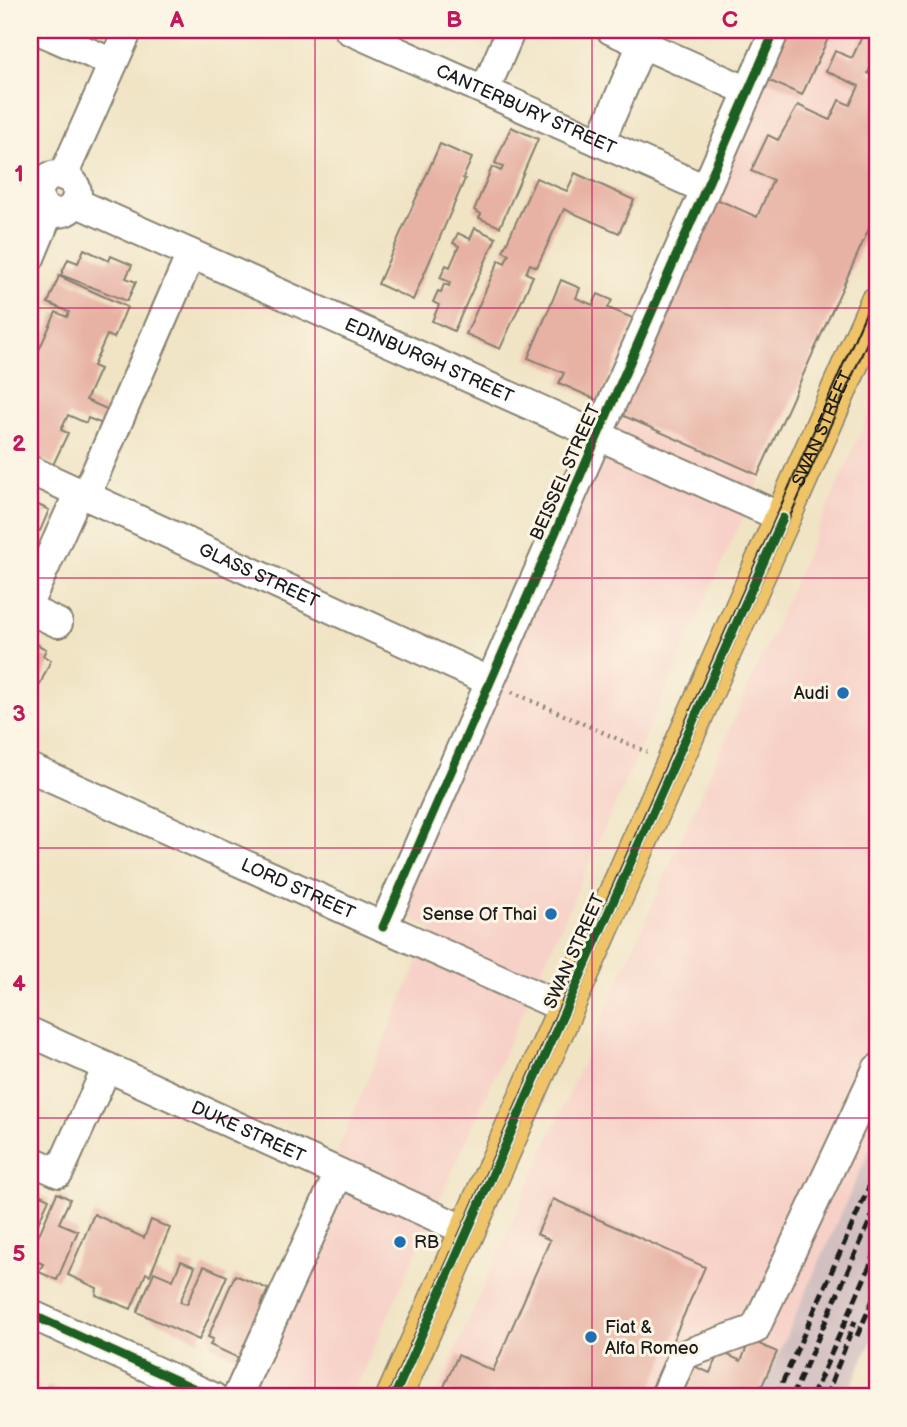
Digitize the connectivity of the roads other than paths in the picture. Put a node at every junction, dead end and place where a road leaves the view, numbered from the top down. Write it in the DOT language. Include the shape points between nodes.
graph roads {
  1 [pos="38,30"];
  2 [pos="128,30"];
  3 [pos="349,30"];
  4 [pos="511,30"];
  5 [pos="611,30"];
  6 [pos="775,30"];
  7 [pos="385,37"];
  8 [pos="642,44"];
  9 [pos="113,63"];
  10 [pos="485,90"];
  11 [pos="748,90"];
  12 [pos="600,142"];
  13 [pos="705,189"];
  14 [pos="51,192"];
  15 [pos="191,254"];
  16 [pos="30,258"];
  17 [pos="877,304"];
  18 [pos="599,436"];
  19 [pos="30,470"];
  20 [pos="83,494"];
  21 [pos="783,518"];
  22 [pos="30,600"];
  23 [pos="30,610"];
  24 [pos="58,624"];
  25 [pos="489,681"];
  26 [pos="30,768"];
  27 [pos="383,927"];
  28 [pos="566,1009"];
  29 [pos="30,1032"];
  30 [pos="107,1067"];
  31 [pos="877,1069"];
  32 [pos="30,1160"];
  33 [pos="339,1173"];
  34 [pos="467,1231"];
  35 [pos="30,1314"];
  36 [pos="213,1397"];
  37 [pos="237,1397"];
  38 [pos="394,1397"];
  39 [pos="665,1397"];
  1 -- 9 [label="street"];
  2 -- 9 [label="street"];
  3 -- 7 [label="street, CANTERBURY STREET"];
  4 -- 10 [label="street"];
  5 -- 8 [label="street"];
  6 -- 11 [label="street, BEISSEL STREET"];
  7 -- 10 [label="street, CANTERBURY STREET"];
  8 -- 11 [label="street"];
  8 -- 12 [label="street"];
  9 -- 14 [label="street"];
  10 -- 12 [label="street, CANTERBURY STREET"];
  11 -- 13 [label="street, BEISSEL STREET"];
  12 -- 13 [label="street, CANTERBURY STREET"];
  13 -- 18 [label="street, BEISSEL STREET"];
  14 -- 15 [label="street, EDINBURGH STREET"];
  14 -- 16 [label="street"];
  15 -- 18 [label="street, EDINBURGH STREET"];
  15 -- 20 [label="street"];
  17 -- 21 [label="main road, SWAN STREET"];
  18 -- 21 [label="street, EDINBURGH STREET"];
  18 -- 25 [label="street, BEISSEL STREET"];
  19 -- 20 [label="street, GLASS STREET"];
  20 -- 22 [label="street"];
  20 -- 25 [label="street, GLASS STREET"];
  21 -- 28 [label="main road, SWAN STREET"];
  23 -- 24 [label="street"];
  25 -- 27 [label="street, BEISSEL STREET"];
  26 -- 27 [label="street, LORD STREET"];
  27 -- 28 [label="street, LORD STREET"];
  28 -- 34 [label="main road, SWAN STREET"];
  29 -- 30 [label="street, DUKE STREET"];
  30 -- 32 [label="street" via="59,1173"];
  30 -- 33 [label="street, DUKE STREET"];
  31 -- 39 [label="street" via="755,1329 684,1355"];
  33 -- 34 [label="street, DUKE STREET"];
  33 -- 37 [label="street"];
  34 -- 38 [label="main road, SWAN STREET"];
  35 -- 36 [label="street"];
}
